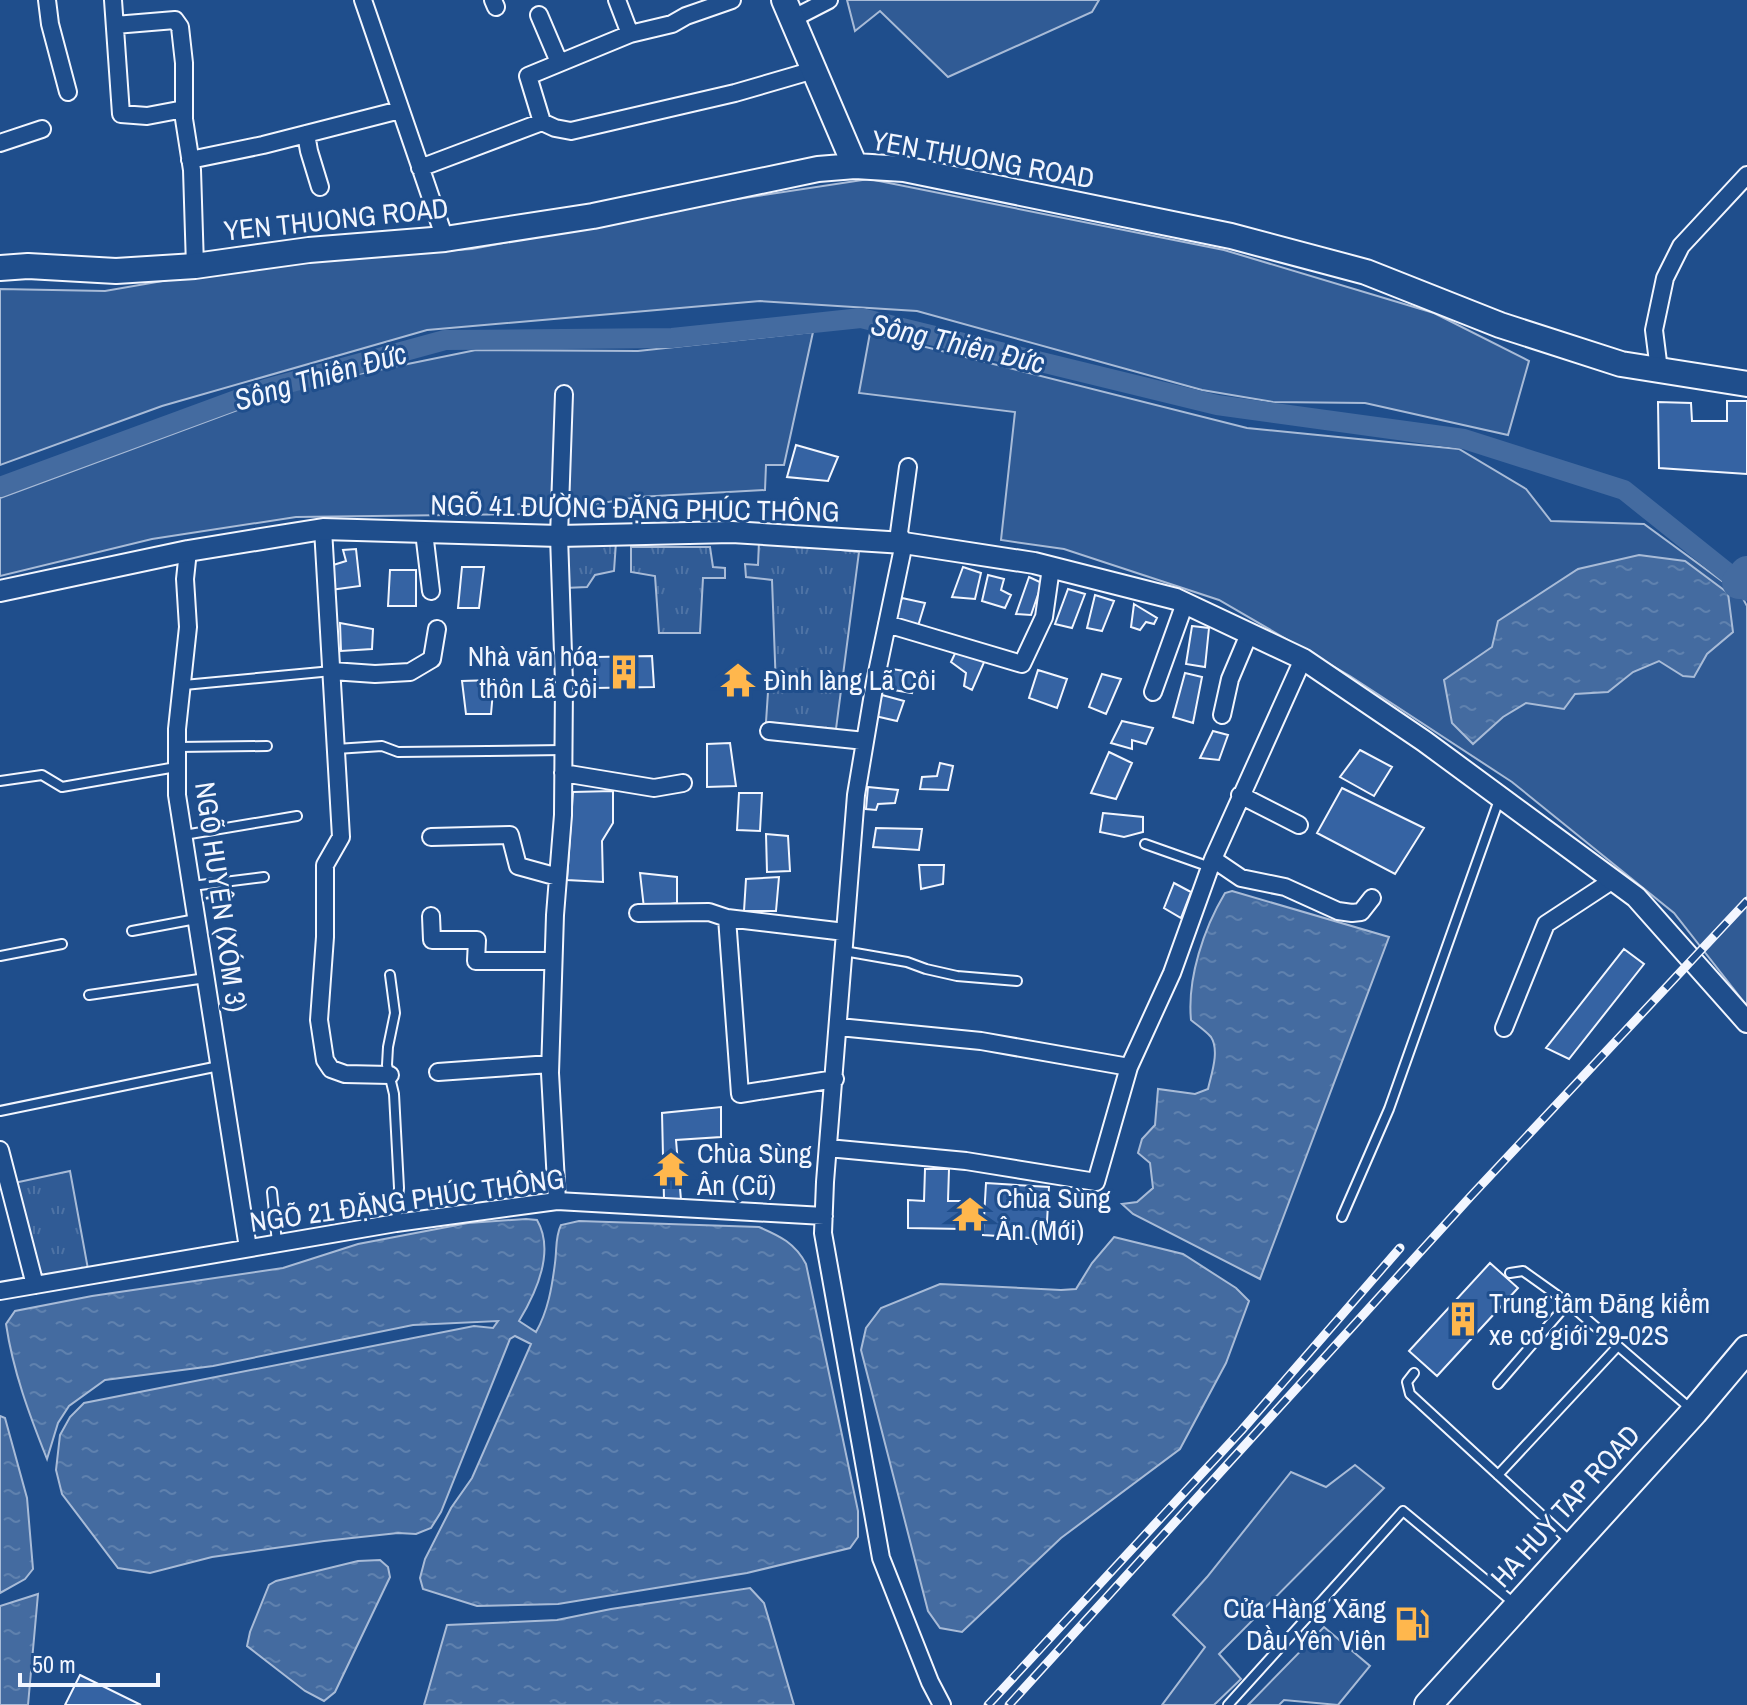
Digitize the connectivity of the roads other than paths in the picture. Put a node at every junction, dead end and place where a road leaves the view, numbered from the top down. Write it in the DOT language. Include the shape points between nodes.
graph roads {
  1 [pos="47,0"];
  2 [pos="113,0"];
  3 [pos="363,0"];
  4 [pos="617,0"];
  5 [pos="732,0"];
  6 [pos="829,0"];
  7 [pos="788,10"];
  8 [pos="539,15"];
  9 [pos="115,25"];
  10 [pos="630,34"];
  11 [pos="559,62"];
  12 [pos="814,70"];
  13 [pos="68,92"];
  14 [pos="184,109"];
  15 [pos="400,110"];
  16 [pos="542,122"];
  17 [pos="42,129"];
  18 [pos="306,134"];
  19 [pos="0,143"];
  20 [pos="190,160"];
  21 [pos="855,166"];
  22 [pos="420,168"];
  23 [pos="1747,175"];
  24 [pos="320,187"];
  25 [pos="445,239"];
  26 [pos="195,266"];
  27 [pos="0,268"];
  28 [pos="1659,370"];
  29 [pos="1747,384"];
  30 [pos="564,394"];
  31 [pos="908,467"];
  32 [pos="323,529"];
  33 [pos="424,532"];
  34 [pos="559,536"];
  35 [pos="904,543"];
  36 [pos="188,551"];
  37 [pos="1051,568"];
  38 [pos="0,591"];
  39 [pos="431,591"];
  40 [pos="1185,603"];
  41 [pos="887,624"];
  42 [pos="437,629"];
  43 [pos="1249,634"];
  44 [pos="1303,659"];
  45 [pos="332,671"];
  46 [pos="184,685"];
  47 [pos="1153,692"];
  48 [pos="1222,715"];
  49 [pos="769,731"];
  50 [pos="865,741"];
  51 [pos="267,746"];
  52 [pos="177,747"];
  53 [pos="336,749"];
  54 [pos="563,750"];
  55 [pos="177,767"];
  56 [pos="563,773"];
  57 [pos="0,781"];
  58 [pos="683,783"];
  59 [pos="1240,795"];
  60 [pos="1501,796"];
  61 [pos="297,816"];
  62 [pos="1299,825"];
  63 [pos="184,835"];
  64 [pos="431,837"];
  65 [pos="1145,844"];
  66 [pos="1212,863"];
  67 [pos="264,877"];
  68 [pos="558,877"];
  69 [pos="1613,880"];
  70 [pos="192,886"];
  71 [pos="1372,898"];
  72 [pos="638,913"];
  73 [pos="431,916"];
  74 [pos="727,918"];
  75 [pos="197,919"];
  76 [pos="132,931"];
  77 [pos="845,932"];
  78 [pos="62,944"];
  79 [pos="844,951"];
  80 [pos="0,956"];
  81 [pos="553,961"];
  82 [pos="390,975"];
  83 [pos="206,978"];
  84 [pos="1017,981"];
  85 [pos="89,995"];
  86 [pos="1747,1022"];
  87 [pos="839,1027"];
  88 [pos="1504,1028"];
  89 [pos="550,1064"];
  90 [pos="220,1066"];
  91 [pos="1129,1067"];
  92 [pos="438,1072"];
  93 [pos="390,1075"];
  94 [pos="835,1079"];
  95 [pos="0,1111"];
  96 [pos="828,1148"];
  97 [pos="0,1150"];
  98 [pos="272,1192"];
  99 [pos="557,1201"];
  100 [pos="824,1216"];
  101 [pos="1342,1217"];
  102 [pos="396,1223"];
  103 [pos="277,1243"];
  104 [pos="248,1248"];
  105 [pos="1510,1273"];
  106 [pos="35,1285"];
  107 [pos="0,1291"];
  108 [pos="1568,1303"];
  109 [pos="1618,1346"];
  110 [pos="1747,1349"];
  111 [pos="1414,1373"];
  112 [pos="1498,1384"];
  113 [pos="1694,1412"];
  114 [pos="1498,1475"];
  115 [pos="1574,1544"];
  116 [pos="1518,1606"];
  117 [pos="942,1705"];
  118 [pos="1228,1705"];
  119 [pos="1428,1705"];
  1 -- 13 [label="street"];
  2 -- 9 [label="street"];
  3 -- 15 [label="street"];
  4 -- 10 [label="street"];
  5 -- 10 [label="street"];
  6 -- 7 [label="street"];
  7 -- 12 [label="main road"];
  8 -- 11 [label="street"];
  9 -- 14 [label="street" via="177,21"];
  9 -- 14 [label="street" via="121,114 147,116"];
  10 -- 11 [label="street"];
  11 -- 16 [label="street" via="528,76"];
  12 -- 16 [label="street" via="571,131"];
  12 -- 21 [label="main road"];
  14 -- 20 [label="street"];
  15 -- 18 [label="street"];
  15 -- 22 [label="street"];
  16 -- 22 [label="street"];
  17 -- 19 [label="street"];
  18 -- 20 [label="street"];
  18 -- 24 [label="street"];
  20 -- 26 [label="street"];
  21 -- 25 [label="main road, YEN THUONG ROAD"];
  21 -- 28 [label="main road, YEN THUONG ROAD" via="904,169 1231,236 1366,272 1500,325 1621,364"];
  22 -- 25 [label="street"];
  23 -- 28 [label="street" via="1681,246 1665,278 1654,330"];
  25 -- 26 [label="main road, YEN THUONG ROAD"];
  26 -- 27 [label="main road, YEN THUONG ROAD" via="116,271"];
  28 -- 29 [label="main road, YEN THUONG ROAD"];
  30 -- 34 [label="street"];
  31 -- 35 [label="street" via="899,533"];
  32 -- 33 [label="street, NGÕ 41 ĐƯỜNG ĐẶNG PHÚC THÔNG"];
  32 -- 36 [label="street, NGÕ 41 ĐƯỜNG ĐẶNG PHÚC THÔNG"];
  32 -- 45 [label="street"];
  33 -- 34 [label="street, NGÕ 41 ĐƯỜNG ĐẶNG PHÚC THÔNG"];
  33 -- 39 [label="street"];
  34 -- 35 [label="street, NGÕ 41 ĐƯỜNG ĐẶNG PHÚC THÔNG" via="732,532"];
  34 -- 54 [label="street"];
  35 -- 37 [label="street, NGÕ 41 ĐƯỜNG ĐẶNG PHÚC THÔNG"];
  35 -- 41 [label="street"];
  36 -- 38 [label="street, NGÕ 41 ĐƯỜNG ĐẶNG PHÚC THÔNG"];
  36 -- 46 [label="street, NGÕ HUYỆN (XÓM 3)"];
  37 -- 40 [label="street, NGÕ 41 ĐƯỜNG ĐẶNG PHÚC THÔNG"];
  37 -- 41 [label="street" via="1044,617 1022,664"];
  40 -- 43 [label="street, NGÕ 41 ĐƯỜNG ĐẶNG PHÚC THÔNG"];
  40 -- 47 [label="street"];
  41 -- 50 [label="street"];
  42 -- 45 [label="street" via="432,659 410,672"];
  43 -- 44 [label="street, NGÕ 41 ĐƯỜNG ĐẶNG PHÚC THÔNG"];
  43 -- 48 [label="street"];
  44 -- 59 [label="street"];
  44 -- 60 [label="street, NGÕ 41 ĐƯỜNG ĐẶNG PHÚC THÔNG"];
  45 -- 46 [label="lane"];
  45 -- 53 [label="street"];
  46 -- 52 [label="street, NGÕ HUYỆN (XÓM 3)"];
  49 -- 50 [label="street"];
  50 -- 77 [label="street"];
  51 -- 52 [label="lane"];
  52 -- 55 [label="street, NGÕ HUYỆN (XÓM 3)"];
  53 -- 54 [label="lane"];
  53 -- 93 [label="street" via="341,837 325,865 319,993 325,1060 345,1074"];
  54 -- 56 [label="street"];
  55 -- 57 [label="lane" via="62,787 42,775"];
  55 -- 63 [label="street, NGÕ HUYỆN (XÓM 3)"];
  56 -- 58 [label="street" via="654,788"];
  56 -- 68 [label="street"];
  59 -- 62 [label="street"];
  59 -- 66 [label="street"];
  60 -- 69 [label="street, NGÕ 41 ĐƯỜNG ĐẶNG PHÚC THÔNG"];
  60 -- 101 [label="lane" via="1389,1109"];
  61 -- 63 [label="lane"];
  63 -- 70 [label="street, NGÕ HUYỆN (XÓM 3)"];
  64 -- 68 [label="street" via="510,835 518,866"];
  65 -- 66 [label="lane"];
  66 -- 71 [label="street" via="1338,911 1361,912"];
  66 -- 91 [label="street" via="1172,973"];
  67 -- 70 [label="lane"];
  68 -- 81 [label="street"];
  69 -- 86 [label="street, NGÕ 41 ĐƯỜNG ĐẶNG PHÚC THÔNG" via="1636,897"];
  69 -- 88 [label="street" via="1546,924"];
  70 -- 75 [label="street, NGÕ HUYỆN (XÓM 3)"];
  72 -- 74 [label="street" via="709,912"];
  73 -- 81 [label="street" via="432,940 477,940 476,961"];
  74 -- 77 [label="street"];
  74 -- 94 [label="street" via="740,1094"];
  75 -- 76 [label="lane"];
  75 -- 83 [label="street, NGÕ HUYỆN (XÓM 3)"];
  77 -- 79 [label="street"];
  78 -- 80 [label="lane"];
  79 -- 84 [label="lane" via="957,976"];
  79 -- 87 [label="street"];
  81 -- 89 [label="street"];
  82 -- 93 [label="lane" via="395,1013 388,1047"];
  83 -- 85 [label="lane"];
  83 -- 90 [label="street, NGÕ HUYỆN (XÓM 3)"];
  87 -- 91 [label="street" via="981,1041"];
  87 -- 94 [label="street"];
  89 -- 92 [label="street"];
  89 -- 99 [label="street"];
  90 -- 95 [label="lane"];
  90 -- 104 [label="street, NGÕ HUYỆN (XÓM 3)"];
  91 -- 96 [label="street" via="1096,1182 966,1161"];
  93 -- 102 [label="lane" via="399,1188"];
  94 -- 96 [label="street"];
  96 -- 100 [label="street"];
  97 -- 106 [label="street"];
  98 -- 103 [label="lane"];
  99 -- 100 [label="street, NGÕ 21 ĐẶNG PHÚC THÔNG"];
  99 -- 102 [label="street, NGÕ 21 ĐẶNG PHÚC THÔNG"];
  100 -- 117 [label="street" via="881,1558"];
  102 -- 103 [label="street, NGÕ 21 ĐẶNG PHÚC THÔNG"];
  103 -- 104 [label="street, NGÕ 21 ĐẶNG PHÚC THÔNG"];
  104 -- 106 [label="street, NGÕ 21 ĐẶNG PHÚC THÔNG"];
  105 -- 108 [label="lane" via="1523,1271"];
  106 -- 107 [label="street, NGÕ 21 ĐẶNG PHÚC THÔNG"];
  108 -- 109 [label="lane"];
  108 -- 112 [label="lane"];
  109 -- 113 [label="lane"];
  109 -- 114 [label="lane"];
  110 -- 113 [label="main road, HA HUY TAP ROAD"];
  111 -- 114 [label="lane" via="1407,1382 1410,1394"];
  113 -- 115 [label="main road, HA HUY TAP ROAD"];
  114 -- 115 [label="lane"];
  115 -- 116 [label="main road, HA HUY TAP ROAD"];
  116 -- 118 [label="lane" via="1403,1511"];
  116 -- 119 [label="main road, HA HUY TAP ROAD"];
}
